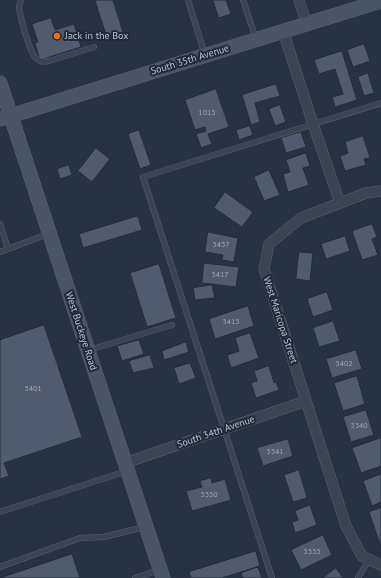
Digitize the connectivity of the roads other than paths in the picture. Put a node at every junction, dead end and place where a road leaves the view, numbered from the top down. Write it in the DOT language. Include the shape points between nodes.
graph roads {
  1 [pos="188,0"];
  2 [pos="243,0"];
  3 [pos="299,0"];
  4 [pos="21,1"];
  5 [pos="381,1"];
  6 [pos="307,24"];
  7 [pos="283,31"];
  8 [pos="256,40"];
  9 [pos="94,47"];
  10 [pos="205,56"];
  11 [pos="0,83"];
  12 [pos="381,103"];
  13 [pos="5,117"];
  14 [pos="313,124"];
  15 [pos="381,191"];
  16 [pos="340,203"];
  17 [pos="0,224"];
  18 [pos="49,233"];
  19 [pos="8,249"];
  20 [pos="0,252"];
  21 [pos="172,325"];
  22 [pos="88,350"];
  23 [pos="306,402"];
  24 [pos="224,430"];
  25 [pos="126,467"];
  26 [pos="0,512"];
  27 [pos="146,527"];
  28 [pos="369,560"];
  29 [pos="381,565"];
  30 [pos="0,567"];
  31 [pos="161,574"];
  32 [pos="135,578"];
  33 [pos="272,578"];
  34 [pos="358,578"];
  1 -- 10 [label="lane"];
  2 -- 8 [label="lane"];
  3 -- 6 [label="street"];
  4 -- 9 [label="lane" via="19,6 26,34 39,61 49,61"];
  5 -- 6 [label="main road, South 35th Avenue"];
  6 -- 7 [label="main road, South 35th Avenue"];
  7 -- 8 [label="main road, South 35th Avenue"];
  7 -- 14 [label="street"];
  8 -- 10 [label="main road, South 35th Avenue"];
  10 -- 13 [label="main road, South 35th Avenue"];
  11 -- 13 [label="main road, West Buckeye Road"];
  12 -- 14 [label="lane"];
  13 -- 18 [label="main road, West Buckeye Road"];
  14 -- 16 [label="street"];
  14 -- 24 [label="lane" via="143,177"];
  15 -- 16 [label="street, West Maricopa Street" via="366,193"];
  16 -- 23 [label="street, West Maricopa Street" via="301,218 269,244 264,269"];
  17 -- 19 [label="lane"];
  18 -- 19 [label="lane"];
  18 -- 22 [label="main road, West Buckeye Road"];
  19 -- 20 [label="lane"];
  21 -- 22 [label="lane"];
  22 -- 25 [label="main road, West Buckeye Road"];
  23 -- 24 [label="street, South 34th Avenue"];
  23 -- 28 [label="street, West Maricopa Street" via="346,526 362,556"];
  24 -- 25 [label="street, South 34th Avenue"];
  24 -- 33 [label="lane"];
  25 -- 26 [label="lane"];
  25 -- 27 [label="main road, West Buckeye Road"];
  27 -- 30 [label="lane" via="104,537 80,538"];
  27 -- 31 [label="main road, West Buckeye Road"];
  28 -- 29 [label="street, West Maricopa Street"];
  28 -- 34 [label="lane"];
  31 -- 32 [label="lane"];
}
